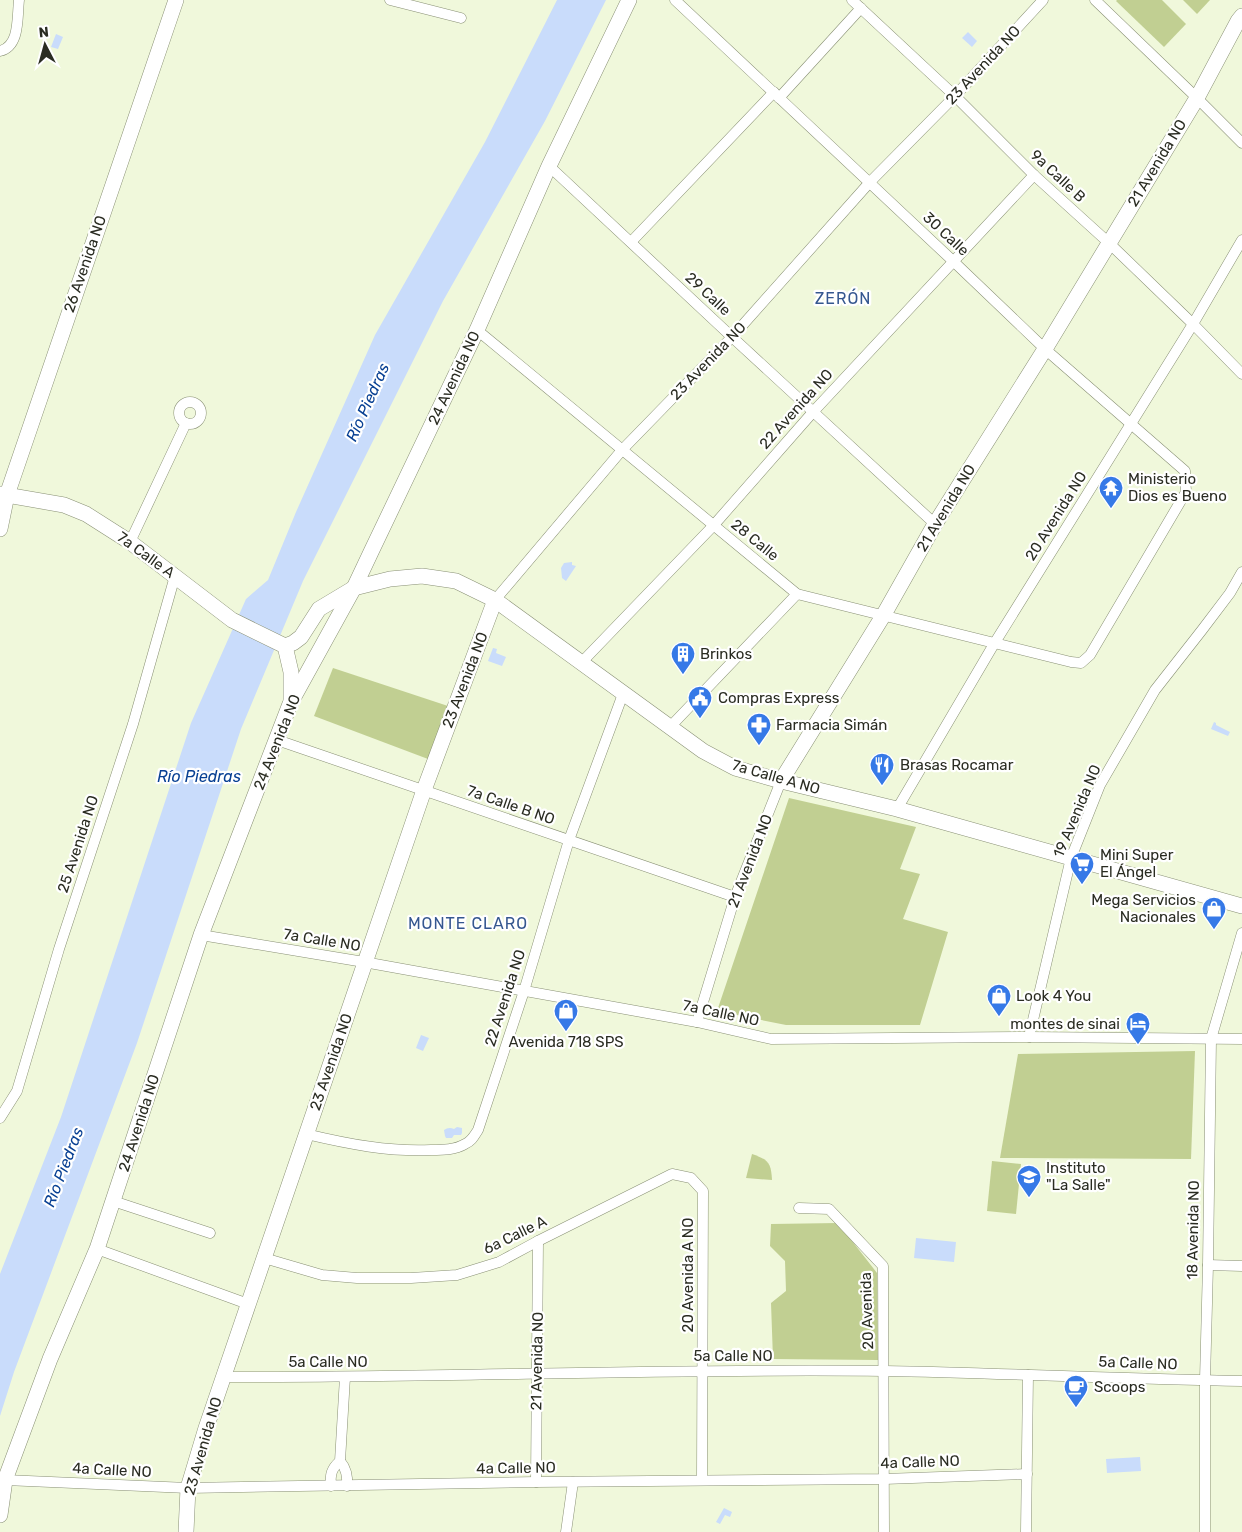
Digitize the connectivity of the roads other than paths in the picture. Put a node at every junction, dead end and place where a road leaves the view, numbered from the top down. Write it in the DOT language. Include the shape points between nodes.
graph roads {
  1 [pos="20,0"];
  2 [pos="176,0"];
  3 [pos="390,0"];
  4 [pos="629,0"];
  5 [pos="675,0"];
  6 [pos="852,0"];
  7 [pos="1044,0"];
  8 [pos="1095,0"];
  9 [pos="861,8"];
  10 [pos="1242,16"];
  11 [pos="461,18"];
  12 [pos="5,49"];
  13 [pos="776,95"];
  14 [pos="954,96"];
  15 [pos="1197,98"];
  16 [pos="1242,143"];
  17 [pos="549,166"];
  18 [pos="1034,175"];
  19 [pos="870,182"];
  20 [pos="1242,240"];
  21 [pos="632,242"];
  22 [pos="1109,243"];
  23 [pos="953,261"];
  24 [pos="1193,324"];
  25 [pos="477,330"];
  26 [pos="732,337"];
  27 [pos="1045,349"];
  28 [pos="1242,374"];
  29 [pos="813,412"];
  30 [pos="186,423"];
  31 [pos="1131,424"];
  32 [pos="622,450"];
  33 [pos="3,494"];
  34 [pos="935,524"];
  35 [pos="713,526"];
  36 [pos="0,529"];
  37 [pos="130,542"];
  38 [pos="1242,572"];
  39 [pos="175,576"];
  40 [pos="354,588"];
  41 [pos="797,594"];
  42 [pos="495,600"];
  43 [pos="883,616"];
  44 [pos="994,644"];
  45 [pos="282,645"];
  46 [pos="1070,662"];
  47 [pos="581,663"];
  48 [pos="623,694"];
  49 [pos="290,704"];
  50 [pos="670,727"];
  51 [pos="277,740"];
  52 [pos="781,781"];
  53 [pos="424,790"];
  54 [pos="897,809"];
  55 [pos="569,840"];
  56 [pos="1071,858"];
  57 [pos="735,898"];
  58 [pos="1242,906"];
  59 [pos="1242,934"];
  60 [pos="201,935"];
  61 [pos="364,962"];
  62 [pos="524,991"];
  63 [pos="697,1022"];
  64 [pos="1029,1037"];
  65 [pos="1211,1039"];
  66 [pos="1242,1039"];
  67 [pos="0,1118"];
  68 [pos="306,1134"];
  69 [pos="703,1191"];
  70 [pos="113,1201"];
  71 [pos="799,1208"];
  72 [pos="210,1234"];
  73 [pos="538,1241"];
  74 [pos="97,1249"];
  75 [pos="264,1258"];
  76 [pos="1208,1265"];
  77 [pos="1242,1266"];
  78 [pos="248,1304"];
  79 [pos="702,1371"];
  80 [pos="884,1371"];
  81 [pos="538,1373"];
  82 [pos="1028,1375"];
  83 [pos="224,1376"];
  84 [pos="345,1377"];
  85 [pos="1204,1380"];
  86 [pos="1242,1381"];
  87 [pos="340,1461"];
  88 [pos="1027,1474"];
  89 [pos="884,1479"];
  90 [pos="5,1480"];
  91 [pos="702,1480"];
  92 [pos="536,1482"];
  93 [pos="573,1482"];
  94 [pos="331,1486"];
  95 [pos="347,1486"];
  96 [pos="188,1488"];
  97 [pos="0,1515"];
  98 [pos="186,1532"];
  99 [pos="566,1532"];
  100 [pos="884,1532"];
  101 [pos="1026,1532"];
  102 [pos="1205,1532"];
  1 -- 12 [label="street" via="15,40"];
  2 -- 33 [label="street, 26 Avenida NO"];
  3 -- 11 [label="street"];
  4 -- 17 [label="street, 24 Avenida NO"];
  5 -- 13 [label="street, 30 Calle"];
  6 -- 9 [label="street, 9a Calle B"];
  7 -- 14 [label="street, 23 Avenida NO"];
  8 -- 15 [label="street"];
  9 -- 13 [label="street"];
  9 -- 14 [label="street, 9a Calle B"];
  10 -- 15 [label="street, 21 Avenida NO"];
  13 -- 19 [label="street, 30 Calle"];
  13 -- 21 [label="street"];
  14 -- 18 [label="street, 9a Calle B"];
  14 -- 19 [label="street, 23 Avenida NO"];
  15 -- 16 [label="street"];
  15 -- 22 [label="street, 21 Avenida NO"];
  17 -- 21 [label="street, 29 Calle"];
  17 -- 25 [label="street, 24 Avenida NO"];
  18 -- 22 [label="street, 9a Calle B"];
  18 -- 23 [label="street, 22 Avenida NO"];
  19 -- 23 [label="street, 30 Calle"];
  19 -- 26 [label="street, 23 Avenida NO"];
  20 -- 24 [label="street, 20 Avenida NO"];
  21 -- 26 [label="street, 29 Calle"];
  22 -- 24 [label="street, 9a Calle B"];
  22 -- 27 [label="street, 21 Avenida NO"];
  23 -- 27 [label="street, 30 Calle"];
  23 -- 29 [label="street, 22 Avenida NO"];
  24 -- 28 [label="street, 9a Calle B"];
  24 -- 31 [label="street, 20 Avenida NO"];
  25 -- 32 [label="street, 28 Calle"];
  25 -- 40 [label="street, 24 Avenida NO"];
  26 -- 29 [label="street, 29 Calle"];
  26 -- 32 [label="street, 23 Avenida NO"];
  27 -- 31 [label="street, 30 Calle"];
  27 -- 34 [label="street, 21 Avenida NO"];
  29 -- 34 [label="street, 29 Calle"];
  29 -- 35 [label="street, 22 Avenida NO"];
  30 -- 37 [label="street"];
  31 -- 44 [label="street, 20 Avenida NO"];
  31 -- 46 [label="street, 30 Calle" via="1185,471 1186,492 1090,655 1081,663"];
  32 -- 35 [label="street, 28 Calle"];
  32 -- 42 [label="street, 23 Avenida NO"];
  33 -- 36 [label="street, 26 Avenida NO"];
  33 -- 37 [label="street, 7a Calle A" via="64,504"];
  34 -- 43 [label="street, 21 Avenida NO"];
  35 -- 41 [label="street, 28 Calle"];
  35 -- 47 [label="street, 22 Avenida NO"];
  37 -- 39 [label="street, 7a Calle A"];
  38 -- 56 [label="street, 19 Avenida NO" via="1230,593 1155,690 1100,785"];
  39 -- 45 [label="street, 7a Calle A" via="232,620"];
  39 -- 67 [label="street, 25 Avenida NO" via="133,724 59,949 17,1091"];
  40 -- 42 [label="street, 7a Calle A NO" via="390,579 422,576 456,581"];
  40 -- 45 [label="street, 7a Calle A NO" via="319,609 301,637"];
  40 -- 49 [label="street, 24 Avenida NO"];
  41 -- 43 [label="street, 28 Calle"];
  41 -- 50 [label="street"];
  42 -- 47 [label="street, 7a Calle A NO"];
  42 -- 53 [label="street, 23 Avenida NO"];
  43 -- 44 [label="street, 28 Calle"];
  43 -- 52 [label="street, 21 Avenida NO"];
  44 -- 46 [label="street, 28 Calle"];
  44 -- 54 [label="street, 20 Avenida NO"];
  45 -- 49 [label="street" via="291,672"];
  47 -- 48 [label="street, 7a Calle A NO"];
  48 -- 50 [label="street, 7a Calle A NO"];
  48 -- 55 [label="street, 22 Avenida NO"];
  49 -- 51 [label="street, 24 Avenida NO"];
  50 -- 52 [label="street, 7a Calle A NO" via="703,751 735,768"];
  51 -- 53 [label="street, 7a Calle B NO"];
  51 -- 60 [label="street, 24 Avenida NO"];
  52 -- 54 [label="street, 7a Calle A NO"];
  52 -- 57 [label="street, 21 Avenida NO"];
  53 -- 55 [label="street, 7a Calle B NO"];
  53 -- 61 [label="street, 23 Avenida NO"];
  54 -- 56 [label="street, 7a Calle A NO"];
  55 -- 57 [label="street, 7a Calle B NO"];
  55 -- 62 [label="street, 22 Avenida NO"];
  56 -- 58 [label="street, 7a Calle A NO"];
  56 -- 64 [label="street, 19 Avenida NO"];
  57 -- 63 [label="street, 21 Avenida NO"];
  59 -- 65 [label="street, 18 Avenida NO"];
  60 -- 61 [label="street, 7a Calle NO"];
  60 -- 70 [label="street, 24 Avenida NO"];
  61 -- 62 [label="street, 7a Calle NO"];
  61 -- 68 [label="street, 23 Avenida NO"];
  62 -- 63 [label="street, 7a Calle NO"];
  62 -- 68 [label="street, 22 Avenida NO" via="472,1140 451,1150 416,1151 378,1149"];
  63 -- 64 [label="street, 7a Calle NO" via="771,1038"];
  64 -- 65 [label="street, 7a Calle NO"];
  65 -- 66 [label="street, 7a Calle NO"];
  65 -- 76 [label="street, 18 Avenida NO"];
  68 -- 75 [label="street, 23 Avenida NO"];
  69 -- 73 [label="street, 6a Calle A" via="691,1178 672,1174"];
  69 -- 79 [label="street, 20 Avenida A NO"];
  70 -- 72 [label="street"];
  70 -- 74 [label="street, 24 Avenida NO"];
  71 -- 80 [label="street, 20 Avenida" via="829,1209 883,1266"];
  73 -- 75 [label="street, 6a Calle A" via="499,1262 457,1275 411,1278 322,1275"];
  73 -- 81 [label="street, 21 Avenida NO"];
  74 -- 78 [label="street"];
  74 -- 90 [label="street, 24 Avenida NO" via="50,1359"];
  75 -- 78 [label="street, 23 Avenida NO"];
  76 -- 77 [label="street"];
  76 -- 85 [label="street, 18 Avenida NO"];
  78 -- 83 [label="street, 23 Avenida NO"];
  79 -- 80 [label="street, 5a Calle NO"];
  79 -- 81 [label="street, 5a Calle NO"];
  79 -- 91 [label="street, 20 Avenida A NO"];
  80 -- 82 [label="street, 5a Calle NO"];
  80 -- 89 [label="street"];
  81 -- 84 [label="street, 5a Calle NO"];
  81 -- 92 [label="street, 21 Avenida NO"];
  82 -- 85 [label="street, 5a Calle NO"];
  82 -- 88 [label="street"];
  83 -- 84 [label="street, 5a Calle NO"];
  83 -- 96 [label="street, 23 Avenida NO"];
  84 -- 87 [label="street"];
  85 -- 86 [label="street, 5a Calle NO"];
  85 -- 102 [label="street, 18 Avenida NO"];
  87 -- 94 [label="street" via="331,1472"];
  87 -- 95 [label="street" via="347,1473"];
  88 -- 89 [label="street, 4a Calle NO"];
  88 -- 101 [label="street"];
  89 -- 91 [label="street, 4a Calle NO"];
  89 -- 100 [label="street"];
  90 -- 96 [label="street, 4a Calle NO"];
  90 -- 97 [label="street, 24 Avenida NO"];
  91 -- 93 [label="street, 4a Calle NO"];
  92 -- 93 [label="street, 4a Calle NO"];
  92 -- 95 [label="street, 4a Calle NO"];
  93 -- 99 [label="street"];
  94 -- 95 [label="street, 4a Calle NO"];
  94 -- 96 [label="street, 4a Calle NO"];
  96 -- 98 [label="street, 23 Avenida NO"];
}
